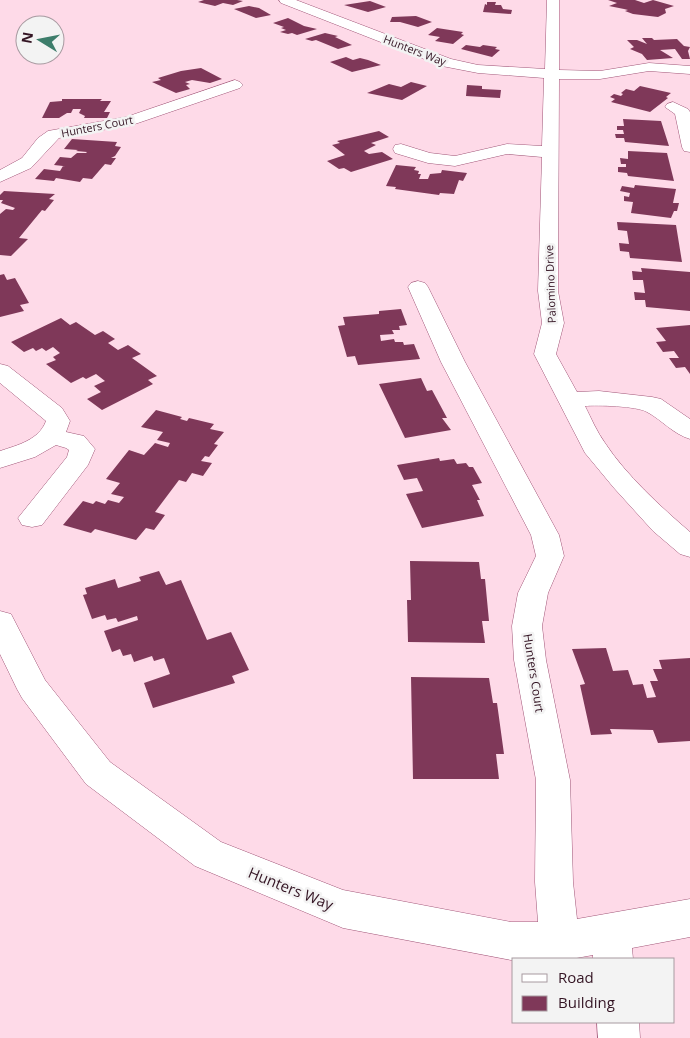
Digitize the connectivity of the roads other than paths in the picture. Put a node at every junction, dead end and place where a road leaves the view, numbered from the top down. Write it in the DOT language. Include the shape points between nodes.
graph roads {
  1 [pos="285,0"];
  2 [pos="553,0"];
  3 [pos="690,70"];
  4 [pos="552,74"];
  5 [pos="235,85"];
  6 [pos="673,107"];
  7 [pos="690,147"];
  8 [pos="401,149"];
  9 [pos="549,152"];
  10 [pos="0,177"];
  11 [pos="418,287"];
  12 [pos="0,371"];
  13 [pos="568,400"];
  14 [pos="690,431"];
  15 [pos="51,436"];
  16 [pos="0,460"];
  17 [pos="32,518"];
  18 [pos="690,547"];
  19 [pos="0,622"];
  20 [pos="690,918"];
  21 [pos="560,942"];
  22 [pos="612,946"];
  23 [pos="618,1023"];
  24 [pos="619,1038"];
  1 -- 4 [label="street, Hunters Way" via="447,63 478,69"];
  2 -- 4 [label="street, Palomino Drive"];
  3 -- 4 [label="street, Hunters Way" via="648,67 600,75"];
  4 -- 9 [label="street, Palomino Drive"];
  5 -- 10 [label="street, Hunters Court" via="129,121 54,134 26,163"];
  6 -- 7 [label="street" via="682,112"];
  8 -- 9 [label="street" via="428,158 455,161 507,150"];
  9 -- 13 [label="street, Palomino Drive" via="548,291 553,324 545,354"];
  11 -- 21 [label="street, Hunters Court" via="452,362 545,535 550,556 533,593 527,626 530,660 553,780 554,882"];
  12 -- 15 [label="street" via="53,413 58,421"];
  13 -- 14 [label="street" via="599,398 652,404"];
  13 -- 18 [label="street, Palomino Drive" via="594,446 618,475 663,524"];
  15 -- 16 [label="street" via="35,447"];
  15 -- 17 [label="street" via="75,442 82,449 79,459"];
  19 -- 21 [label="street, Hunters Way" via="33,689 98,773 208,854 343,909 511,941"];
  20 -- 22 [label="street, Hunters Way"];
  21 -- 22 [label="street, Hunters Way"];
  23 -- 24 [label="street"];
}
